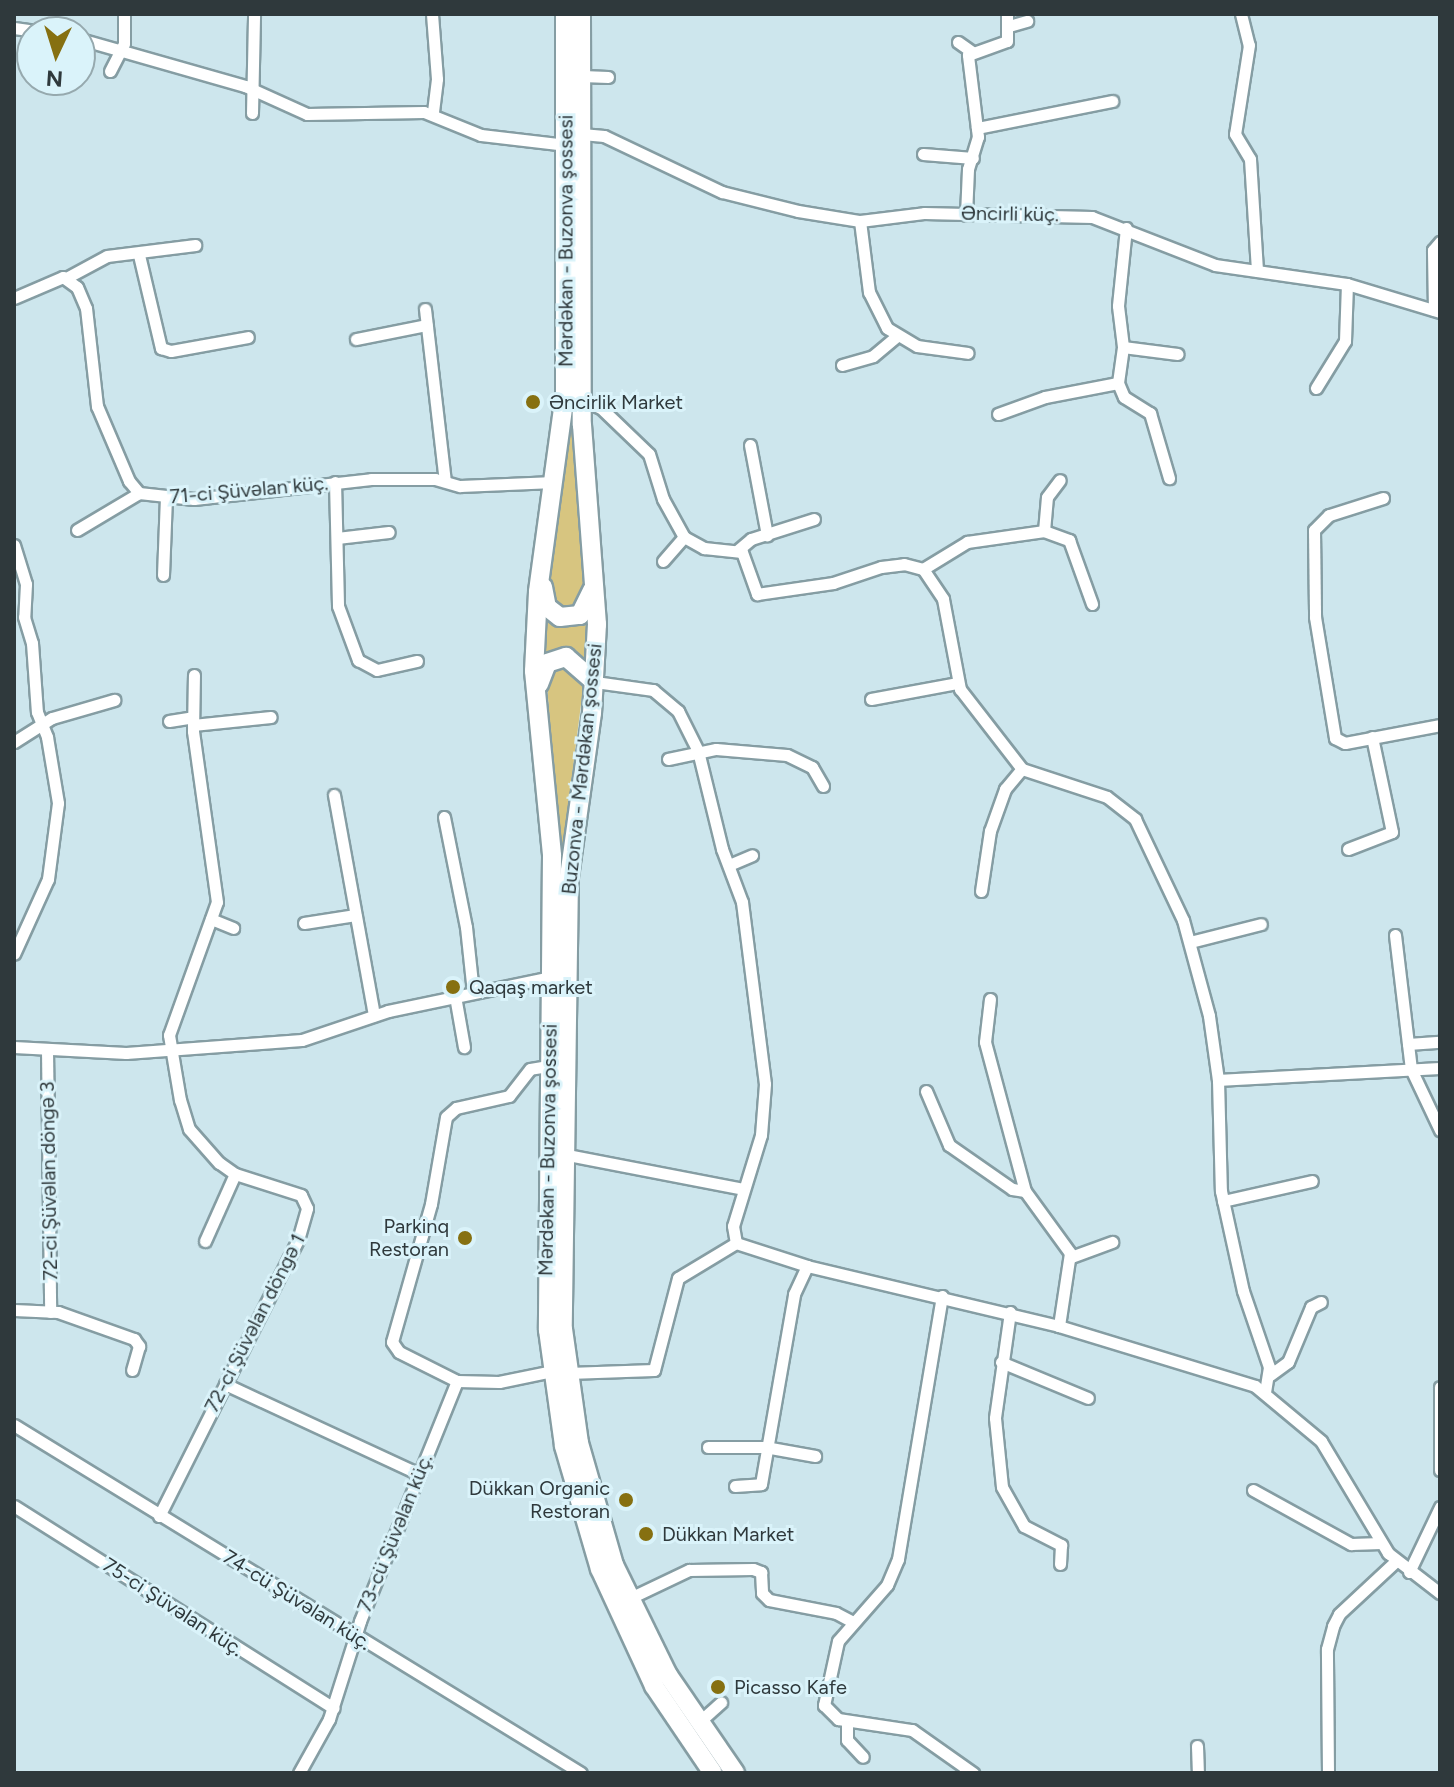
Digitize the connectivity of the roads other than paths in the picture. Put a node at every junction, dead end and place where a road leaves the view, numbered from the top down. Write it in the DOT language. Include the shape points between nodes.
graph roads {
  1 [pos="124,14"];
  2 [pos="254,14"];
  3 [pos="432,14"];
  4 [pos="565,14"];
  5 [pos="581,14"];
  6 [pos="1241,14"];
  7 [pos="1008,20"];
  8 [pos="1027,21"];
  9 [pos="958,42"];
  10 [pos="96,43"];
  11 [pos="122,49"];
  12 [pos="971,51"];
  13 [pos="110,71"];
  14 [pos="582,76"];
  15 [pos="608,77"];
  16 [pos="255,91"];
  17 [pos="1112,101"];
  18 [pos="252,113"];
  19 [pos="433,114"];
  20 [pos="977,128"];
  21 [pos="582,134"];
  22 [pos="566,145"];
  23 [pos="923,154"];
  24 [pos="973,158"];
  25 [pos="966,215"];
  26 [pos="860,221"];
  27 [pos="1126,228"];
  28 [pos="1440,242"];
  29 [pos="195,245"];
  30 [pos="139,255"];
  31 [pos="1257,271"];
  32 [pos="68,277"];
  33 [pos="1347,284"];
  34 [pos="14,298"];
  35 [pos="425,309"];
  36 [pos="1437,311"];
  37 [pos="427,325"];
  38 [pos="248,337"];
  39 [pos="896,337"];
  40 [pos="356,339"];
  41 [pos="1123,347"];
  42 [pos="968,353"];
  43 [pos="1178,354"];
  44 [pos="842,365"];
  45 [pos="1118,383"];
  46 [pos="1316,388"];
  47 [pos="581,400"];
  48 [pos="998,414"];
  49 [pos="750,445"];
  50 [pos="1169,478"];
  51 [pos="1060,480"];
  52 [pos="445,481"];
  53 [pos="335,482"];
  54 [pos="554,482"];
  55 [pos="139,493"];
  56 [pos="166,498"];
  57 [pos="1383,498"];
  58 [pos="814,519"];
  59 [pos="77,530"];
  60 [pos="1044,531"];
  61 [pos="389,532"];
  62 [pos="767,535"];
  63 [pos="684,537"];
  64 [pos="337,538"];
  65 [pos="14,545"];
  66 [pos="544,545"];
  67 [pos="595,549"];
  68 [pos="738,550"];
  69 [pos="663,561"];
  70 [pos="923,569"];
  71 [pos="163,575"];
  72 [pos="1092,604"];
  73 [pos="417,661"];
  74 [pos="194,675"];
  75 [pos="595,682"];
  76 [pos="957,683"];
  77 [pos="871,699"];
  78 [pos="114,700"];
  79 [pos="536,709"];
  80 [pos="271,717"];
  81 [pos="169,721"];
  82 [pos="193,721"];
  83 [pos="43,725"];
  84 [pos="1440,725"];
  85 [pos="1372,737"];
  86 [pos="14,742"];
  87 [pos="698,751"];
  88 [pos="668,759"];
  89 [pos="1022,769"];
  90 [pos="823,786"];
  91 [pos="334,795"];
  92 [pos="444,817"];
  93 [pos="1348,849"];
  94 [pos="752,855"];
  95 [pos="729,865"];
  96 [pos="981,891"];
  97 [pos="355,915"];
  98 [pos="211,919"];
  99 [pos="304,923"];
  100 [pos="1261,924"];
  101 [pos="233,928"];
  102 [pos="1395,935"];
  103 [pos="1190,942"];
  104 [pos="14,954"];
  105 [pos="551,977"];
  106 [pos="473,993"];
  107 [pos="455,996"];
  108 [pos="990,999"];
  109 [pos="374,1015"];
  110 [pos="1440,1042"];
  111 [pos="1408,1044"];
  112 [pos="14,1047"];
  113 [pos="464,1047"];
  114 [pos="47,1049"];
  115 [pos="171,1050"];
  116 [pos="548,1066"];
  117 [pos="1439,1068"];
  118 [pos="1411,1069"];
  119 [pos="1218,1080"];
  120 [pos="926,1091"];
  121 [pos="1440,1130"];
  122 [pos="562,1154"];
  123 [pos="235,1174"];
  124 [pos="1312,1181"];
  125 [pos="743,1189"];
  126 [pos="1025,1191"];
  127 [pos="1223,1201"];
  128 [pos="205,1241"];
  129 [pos="1112,1242"];
  130 [pos="736,1243"];
  131 [pos="1071,1257"];
  132 [pos="807,1266"];
  133 [pos="942,1296"];
  134 [pos="1321,1302"];
  135 [pos="14,1310"];
  136 [pos="50,1312"];
  137 [pos="1010,1312"];
  138 [pos="1059,1326"];
  139 [pos="1001,1362"];
  140 [pos="132,1370"];
  141 [pos="560,1372"];
  142 [pos="1270,1375"];
  143 [pos="457,1381"];
  144 [pos="225,1384"];
  145 [pos="1440,1387"];
  146 [pos="1265,1391"];
  147 [pos="1088,1398"];
  148 [pos="14,1425"];
  149 [pos="708,1447"];
  150 [pos="765,1447"];
  151 [pos="815,1456"];
  152 [pos="1440,1470"];
  153 [pos="419,1474"];
  154 [pos="735,1486"];
  155 [pos="1253,1490"];
  156 [pos="14,1506"];
  157 [pos="1440,1507"];
  158 [pos="159,1516"];
  159 [pos="1381,1543"];
  160 [pos="1396,1561"];
  161 [pos="1060,1564"];
  162 [pos="1409,1572"];
  163 [pos="1440,1593"];
  164 [pos="628,1599"];
  165 [pos="853,1622"];
  166 [pos="356,1636"];
  167 [pos="721,1702"];
  168 [pos="333,1708"];
  169 [pos="847,1721"];
  170 [pos="698,1723"];
  171 [pos="1197,1746"];
  172 [pos="863,1757"];
  173 [pos="299,1773"];
  174 [pos="581,1773"];
  175 [pos="713,1773"];
  176 [pos="735,1773"];
  177 [pos="973,1773"];
  178 [pos="1198,1773"];
  179 [pos="1328,1773"];
  1 -- 11 [label="street"];
  2 -- 16 [label="street"];
  3 -- 19 [label="street" via="437,79"];
  4 -- 22 [label="main road, Mərdəkan - Buzonva şossesi"];
  5 -- 14 [label="main road, Buzonva - Mərdəkan şossesi"];
  6 -- 31 [label="street" via="1249,45 1235,134 1250,159"];
  7 -- 8 [label="street"];
  7 -- 12 [label="street" via="1007,41"];
  9 -- 12 [label="street"];
  10 -- 11 [label="street"];
  11 -- 13 [label="street"];
  11 -- 16 [label="street"];
  12 -- 20 [label="street" via="967,61"];
  14 -- 15 [label="street"];
  14 -- 21 [label="main road, Buzonva - Mərdəkan şossesi"];
  16 -- 18 [label="street"];
  16 -- 19 [label="street" via="315,115"];
  17 -- 20 [label="street"];
  19 -- 22 [label="street" via="481,135"];
  20 -- 24 [label="street"];
  21 -- 26 [label="street, Əncirli küç." via="604,136 734,196"];
  21 -- 47 [label="main road, Buzonva - Mərdəkan şossesi"];
  22 -- 54 [label="main road, Mərdəkan - Buzonva şossesi" via="565,394"];
  23 -- 24 [label="street"];
  24 -- 25 [label="street"];
  25 -- 26 [label="street, Əncirli küç." via="924,213"];
  25 -- 27 [label="street, Əncirli küç." via="1083,216"];
  26 -- 39 [label="street" via="869,292"];
  27 -- 31 [label="street, Əncirli küç." via="1215,265"];
  27 -- 41 [label="street" via="1118,306"];
  28 -- 36 [label="street" via="1433,250"];
  29 -- 30 [label="street"];
  30 -- 32 [label="street" via="98,259"];
  30 -- 38 [label="street" via="161,348 171,351"];
  31 -- 33 [label="street, Əncirli küç."];
  32 -- 34 [label="street"];
  32 -- 55 [label="street, 71-ci Şüvəlan küç." via="86,308 97,406"];
  33 -- 36 [label="street, Əncirli küç."];
  33 -- 46 [label="street" via="1345,341"];
  35 -- 37 [label="street"];
  37 -- 40 [label="street"];
  37 -- 52 [label="street"];
  39 -- 42 [label="street" via="934,350"];
  39 -- 44 [label="street" via="873,356"];
  41 -- 43 [label="street"];
  41 -- 45 [label="street"];
  45 -- 48 [label="street" via="1045,397"];
  45 -- 50 [label="street" via="1124,397 1150,413"];
  47 -- 63 [label="street" via="601,408 649,454 661,493"];
  47 -- 67 [label="main road, Buzonva - Mərdəkan şossesi"];
  49 -- 62 [label="street"];
  51 -- 60 [label="street" via="1047,497"];
  52 -- 53 [label="street, 71-ci Şüvəlan küç."];
  52 -- 54 [label="street, 71-ci Şüvəlan küç." via="460,486"];
  53 -- 56 [label="street, 71-ci Şüvəlan küç."];
  53 -- 64 [label="street"];
  54 -- 66 [label="main road, Mərdəkan - Buzonva şossesi"];
  55 -- 56 [label="street, 71-ci Şüvəlan küç."];
  55 -- 59 [label="street"];
  56 -- 71 [label="street"];
  57 -- 85 [label="street" via="1329,515 1314,530 1315,617 1335,738 1345,743"];
  58 -- 62 [label="street"];
  60 -- 70 [label="street" via="977,539 948,550"];
  60 -- 72 [label="street" via="1069,540"];
  61 -- 64 [label="street"];
  62 -- 68 [label="street"];
  63 -- 68 [label="street" via="704,548"];
  63 -- 69 [label="street"];
  64 -- 73 [label="street" via="338,606 358,660 377,670"];
  65 -- 83 [label="street" via="24,573 24,617"];
  66 -- 67 [label="main road" via="543,596 560,617 580,615 588,607"];
  66 -- 79 [label="main road, Mərdəkan - Buzonva şossesi" via="535,628"];
  67 -- 75 [label="main road, Buzonva - Mərdəkan şossesi"];
  68 -- 70 [label="street" via="745,557 753,592 762,596 833,583 881,567 904,564"];
  70 -- 76 [label="street" via="943,599"];
  74 -- 82 [label="street, 72-ci Şüvəlan döngə 1"];
  75 -- 79 [label="main road" via="576,661 555,659 543,669"];
  75 -- 87 [label="street" via="644,687 662,695 678,711"];
  75 -- 122 [label="main road, Buzonva - Mərdəkan şossesi" via="569,877"];
  76 -- 77 [label="street"];
  76 -- 89 [label="street"];
  78 -- 83 [label="street"];
  79 -- 105 [label="main road, Mərdəkan - Buzonva şossesi" via="552,856"];
  80 -- 82 [label="street"];
  81 -- 82 [label="street"];
  82 -- 98 [label="street, 72-ci Şüvəlan döngə 1" via="217,902"];
  83 -- 86 [label="street"];
  83 -- 104 [label="street" via="58,803 54,850 48,879"];
  84 -- 85 [label="street"];
  85 -- 93 [label="street" via="1392,832"];
  87 -- 88 [label="street"];
  87 -- 90 [label="street" via="787,755 812,767"];
  87 -- 95 [label="street"];
  89 -- 96 [label="street" via="1005,789 990,831"];
  89 -- 103 [label="street" via="1107,797 1128,811 1153,851"];
  91 -- 97 [label="street"];
  92 -- 106 [label="street"];
  94 -- 95 [label="street"];
  95 -- 125 [label="street" via="747,928 765,1071 761,1135"];
  97 -- 99 [label="street"];
  97 -- 109 [label="street"];
  98 -- 101 [label="street"];
  98 -- 115 [label="street, 72-ci Şüvəlan döngə 1" via="171,1023"];
  100 -- 103 [label="street"];
  102 -- 111 [label="street"];
  103 -- 119 [label="street"];
  105 -- 106 [label="street"];
  105 -- 116 [label="main road, Mərdəkan - Buzonva şossesi"];
  106 -- 107 [label="street"];
  107 -- 109 [label="street"];
  107 -- 113 [label="street"];
  108 -- 126 [label="street" via="985,1042"];
  109 -- 115 [label="street" via="302,1040"];
  110 -- 111 [label="street"];
  111 -- 118 [label="street"];
  112 -- 114 [label="street"];
  114 -- 115 [label="street"];
  114 -- 136 [label="street, 72-ci Şüvəlan döngə 3"];
  115 -- 123 [label="street, 72-ci Şüvəlan döngə 1" via="189,1129"];
  116 -- 141 [label="main road, Mərdəkan - Buzonva şossesi" via="545,1262"];
  116 -- 143 [label="street" via="530,1069 509,1096 456,1108 446,1117 431,1204 392,1342 399,1352"];
  117 -- 118 [label="street"];
  118 -- 119 [label="street"];
  118 -- 121 [label="street"];
  119 -- 127 [label="street"];
  120 -- 126 [label="street" via="949,1145 1012,1189"];
  122 -- 125 [label="street"];
  122 -- 141 [label="main road, Buzonva - Mərdəkan şossesi"];
  123 -- 128 [label="street"];
  123 -- 144 [label="street, 72-ci Şüvəlan döngə 1" via="295,1192 307,1208 298,1240"];
  124 -- 127 [label="street"];
  125 -- 130 [label="street" via="733,1226"];
  126 -- 131 [label="street"];
  127 -- 142 [label="street" via="1243,1291"];
  129 -- 131 [label="street"];
  130 -- 132 [label="street"];
  130 -- 141 [label="street" via="678,1278 654,1370"];
  131 -- 138 [label="street"];
  132 -- 133 [label="street"];
  132 -- 150 [label="street" via="794,1294"];
  133 -- 137 [label="street"];
  133 -- 165 [label="street" via="898,1559 887,1585"];
  134 -- 142 [label="street" via="1311,1307 1288,1362"];
  135 -- 136 [label="street"];
  136 -- 140 [label="street" via="138,1342"];
  137 -- 138 [label="street"];
  137 -- 139 [label="street"];
  138 -- 146 [label="street"];
  139 -- 147 [label="street"];
  139 -- 161 [label="street" via="995,1418 1002,1487 1024,1526 1061,1545"];
  141 -- 143 [label="street" via="499,1382"];
  141 -- 164 [label="main road, Buzonva - Mərdəkan şossesi" via="587,1478"];
  141 -- 175 [label="main road, Mərdəkan - Buzonva şossesi" via="569,1470 600,1569 654,1686"];
  142 -- 146 [label="street"];
  143 -- 153 [label="street, 73-cü Şüvəlan küç."];
  144 -- 153 [label="street"];
  144 -- 158 [label="street, 72-ci Şüvəlan döngə 1"];
  145 -- 152 [label="street"];
  146 -- 159 [label="street" via="1321,1441"];
  148 -- 158 [label="street, 74-cü Şüvəlan küç."];
  149 -- 150 [label="street"];
  150 -- 151 [label="street"];
  150 -- 154 [label="street" via="759,1487"];
  153 -- 166 [label="street, 73-cü Şüvəlan küç."];
  155 -- 159 [label="street" via="1351,1544"];
  156 -- 168 [label="street, 75-ci Şüvəlan küç."];
  157 -- 162 [label="street"];
  158 -- 166 [label="street, 74-cü Şüvəlan küç."];
  159 -- 160 [label="street"];
  160 -- 162 [label="street"];
  160 -- 179 [label="street" via="1339,1614 1333,1626 1327,1649"];
  162 -- 163 [label="street"];
  164 -- 165 [label="street" via="689,1570 753,1569 761,1572 762,1593 769,1600 836,1613"];
  164 -- 170 [label="main road, Buzonva - Mərdəkan şossesi"];
  165 -- 169 [label="street" via="838,1641 824,1696 826,1710"];
  166 -- 168 [label="street, 73-cü Şüvəlan küç."];
  166 -- 174 [label="street, 74-cü Şüvəlan küç."];
  167 -- 170 [label="street"];
  168 -- 173 [label="street, 73-cü Şüvəlan küç."];
  169 -- 172 [label="street" via="847,1740"];
  169 -- 177 [label="street" via="912,1730"];
  170 -- 176 [label="main road, Buzonva - Mərdəkan şossesi"];
  171 -- 178 [label="street"];
}
